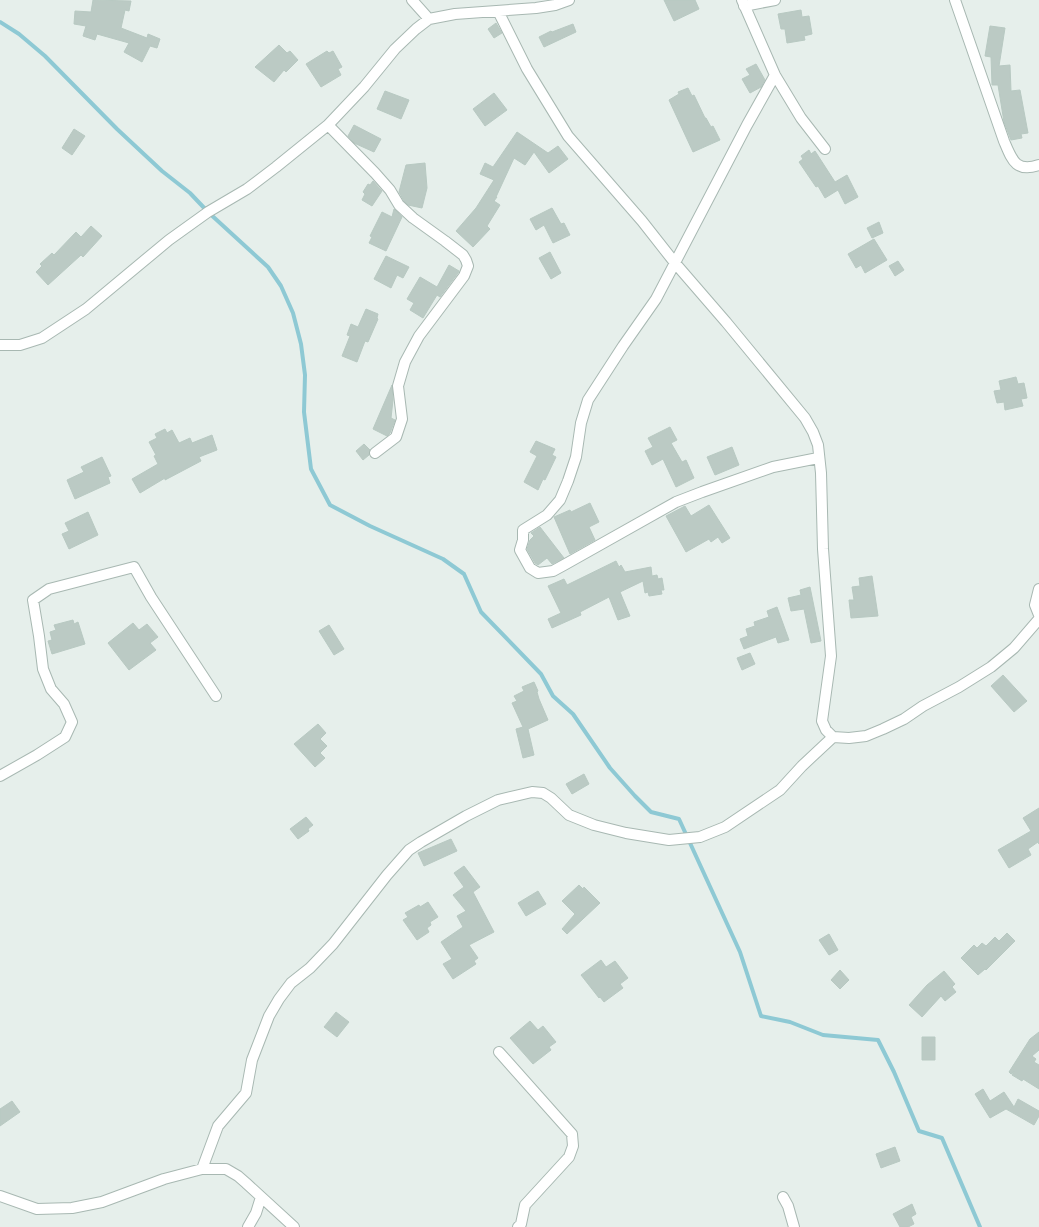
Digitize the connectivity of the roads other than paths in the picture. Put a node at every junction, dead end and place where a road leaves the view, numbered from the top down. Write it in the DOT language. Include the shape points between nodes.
graph roads {
  1 [pos="412,0"];
  2 [pos="569,0"];
  3 [pos="775,0"];
  4 [pos="956,0"];
  5 [pos="743,3"];
  6 [pos="498,11"];
  7 [pos="429,19"];
  8 [pos="775,75"];
  9 [pos="328,125"];
  10 [pos="825,149"];
  11 [pos="1039,164"];
  12 [pos="675,263"];
  13 [pos="0,345"];
  14 [pos="376,452"];
  15 [pos="818,458"];
  16 [pos="1039,589"];
  17 [pos="1039,615"];
  18 [pos="1039,619"];
  19 [pos="216,696"];
  20 [pos="833,737"];
  21 [pos="0,776"];
  22 [pos="499,1052"];
  23 [pos="202,1169"];
  24 [pos="0,1196"];
  25 [pos="261,1197"];
  26 [pos="783,1197"];
  27 [pos="248,1227"];
  28 [pos="294,1227"];
  29 [pos="518,1227"];
  30 [pos="794,1227"];
  1 -- 7 [label="street"];
  2 -- 6 [label="street" via="536,8"];
  3 -- 5 [label="street"];
  4 -- 11 [label="street" via="1012,159 1019,166 1030,168"];
  5 -- 8 [label="street"];
  6 -- 7 [label="street"];
  6 -- 12 [label="street" via="527,69 568,136"];
  7 -- 9 [label="street" via="395,49"];
  8 -- 10 [label="street" via="801,118"];
  8 -- 12 [label="street"];
  9 -- 13 [label="street" via="247,189 208,212 169,240 86,309 42,338 20,345"];
  9 -- 14 [label="street" via="375,172 399,205 463,255 468,266 464,276 419,336 405,362 398,386 402,419 396,437"];
  12 -- 15 [label="street" via="805,418 818,445"];
  12 -- 15 [label="street" via="656,299 588,400 581,423 576,457 560,500 547,515 523,530 520,550 525,562 538,573 552,571 676,502 773,467"];
  15 -- 20 [label="street" via="821,473 823,549 831,656 822,720 826,730"];
  16 -- 17 [label="street" via="1036,605"];
  18 -- 20 [label="street" via="1014,648 959,688 884,729 866,736"];
  19 -- 21 [label="street" via="134,567 49,589 33,600 43,669 51,689 64,704 72,722 65,737"];
  20 -- 23 [label="street" via="780,790 726,827 700,837 669,840 594,825 569,815 543,793 532,792 498,800 409,850 333,944 310,968 291,982 279,999 269,1016 252,1060 246,1093 218,1126"];
  22 -- 29 [label="street" via="572,1134 573,1146 569,1158 525,1205"];
  23 -- 24 [label="street" via="164,1179 102,1202 72,1208 36,1209"];
  23 -- 25 [label="street" via="226,1169 238,1176"];
  25 -- 27 [label="street"];
  25 -- 28 [label="street"];
  26 -- 30 [label="street"];
}
